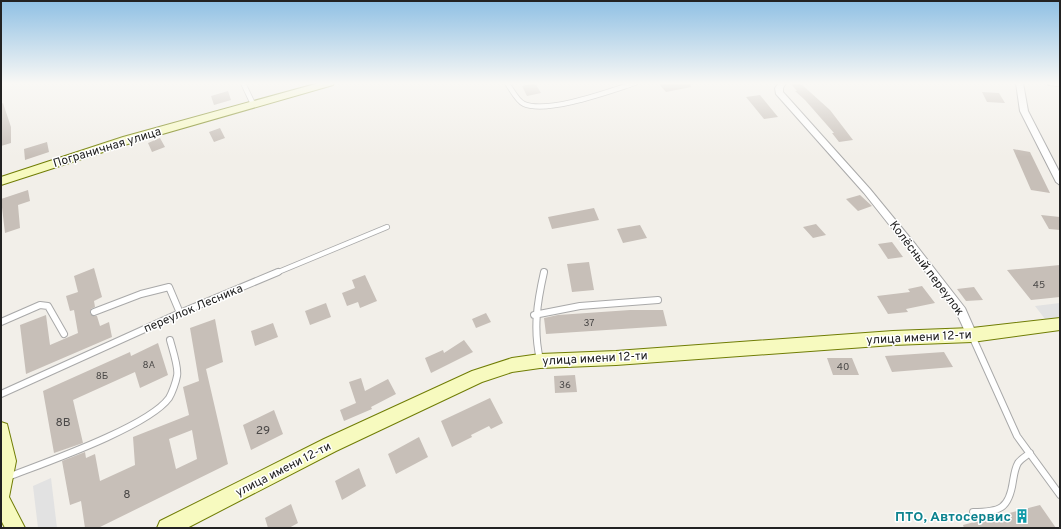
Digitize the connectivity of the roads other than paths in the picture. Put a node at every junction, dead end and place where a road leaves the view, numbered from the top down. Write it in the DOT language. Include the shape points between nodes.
graph roads {
  1 [pos="240,108"];
  2 [pos="792,108"];
  3 [pos="1024,108"];
  4 [pos="1,181"];
  5 [pos="1060,182"];
  6 [pos="387,227"];
  7 [pos="544,272"];
  8 [pos="658,300"];
  9 [pos="94,312"];
  10 [pos="180,313"];
  11 [pos="534,315"];
  12 [pos="1,322"];
  13 [pos="1060,324"];
  14 [pos="64,334"];
  15 [pos="972,335"];
  16 [pos="170,340"];
  17 [pos="540,361"];
  18 [pos="1,394"];
  19 [pos="1,430"];
  20 [pos="1030,453"];
  21 [pos="4,478"];
  22 [pos="1060,495"];
  23 [pos="1,501"];
  24 [pos="973,512"];
  25 [pos="15,528"];
  26 [pos="167,528"];
  1 -- 4 [label="main road, Пограничная улица" via="127,140"];
  2 -- 15 [label="street, Колёсный переулок" via="867,191 913,248 961,311"];
  3 -- 5 [label="street"];
  6 -- 10 [label="lane, переулок Лесника"];
  7 -- 11 [label="lane"];
  8 -- 11 [label="lane" via="570,307"];
  9 -- 10 [label="lane" via="169,287"];
  10 -- 18 [label="lane, переулок Лесника"];
  11 -- 17 [label="lane" via="535,340"];
  12 -- 14 [label="lane" via="40,305 48,306"];
  13 -- 15 [label="main road, улица имени 12-ти"];
  15 -- 17 [label="main road, улица имени 12-ти"];
  15 -- 20 [label="lane, Колёсный переулок" via="1017,436"];
  16 -- 21 [label="lane" via="178,374 169,398 156,410 136,423 78,450"];
  17 -- 26 [label="main road, улица имени 12-ти" via="505,367 443,391"];
  19 -- 21 [label="main road"];
  20 -- 22 [label="lane, Колёсный переулок"];
  20 -- 24 [label="lane" via="1016,468 1014,487 1009,500 995,510"];
  23 -- 25 [label="main road"];
}
